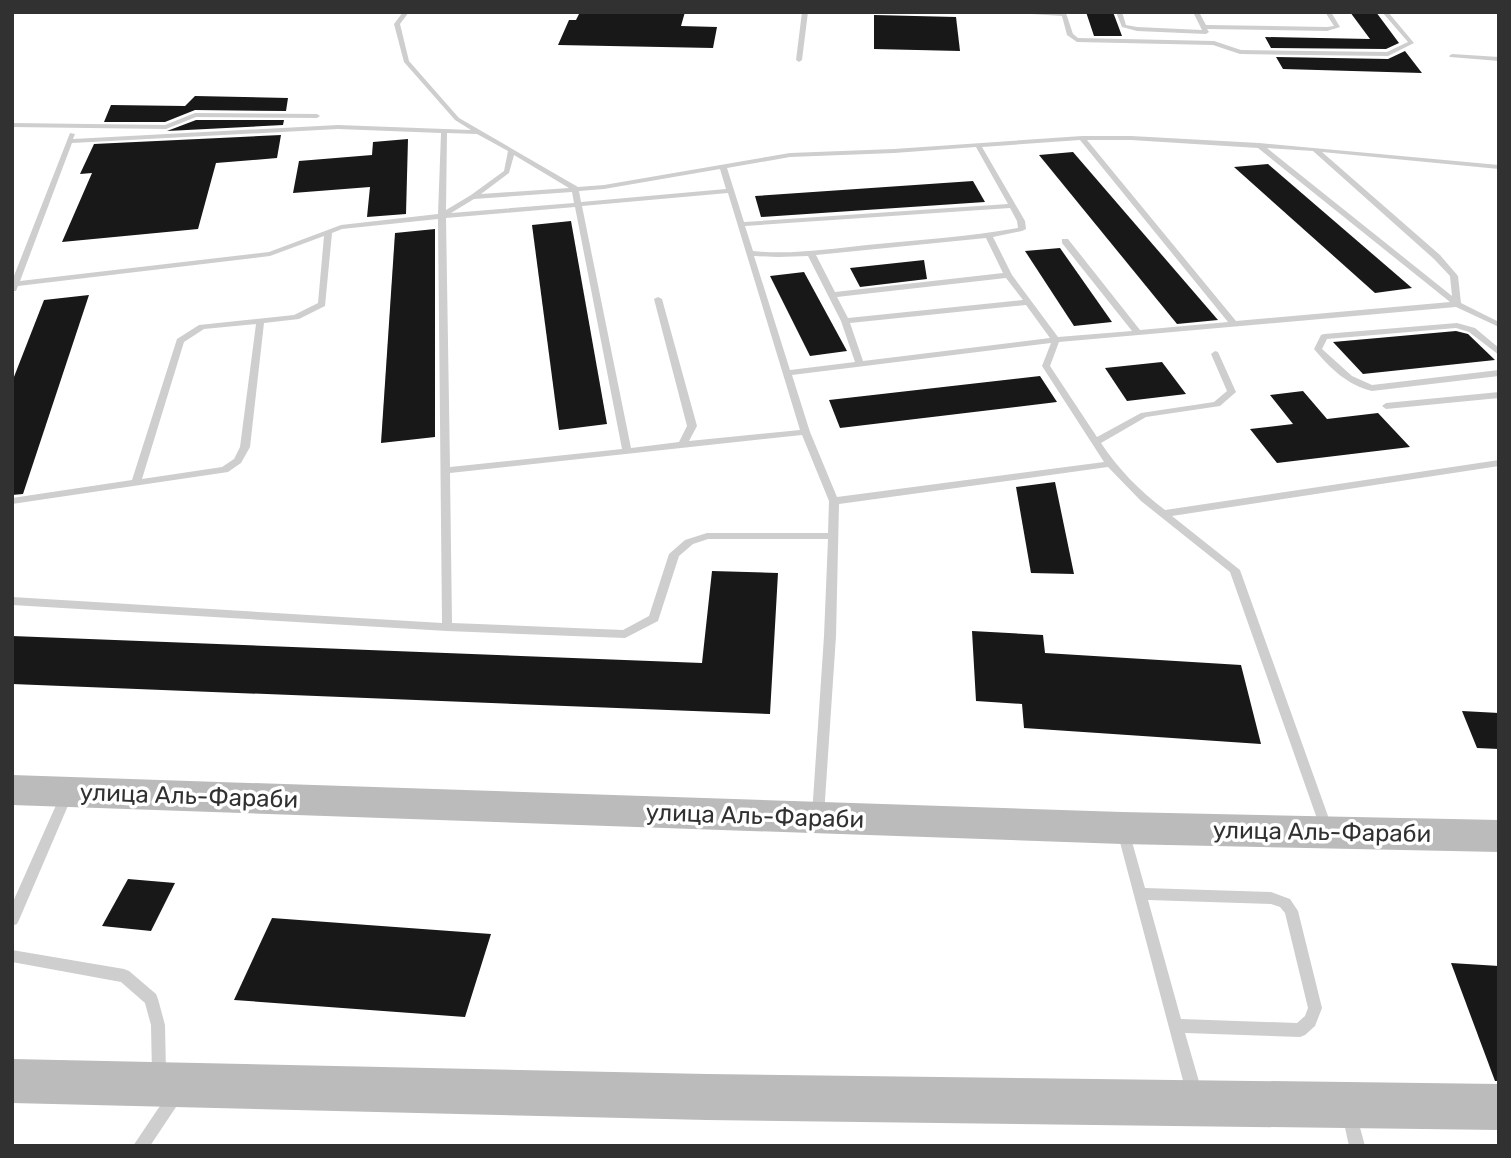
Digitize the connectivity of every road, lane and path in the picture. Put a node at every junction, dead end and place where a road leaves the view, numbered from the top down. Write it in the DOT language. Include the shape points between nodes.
graph roads {
  1 [pos="406,12"];
  2 [pos="805,12"];
  3 [pos="1006,12"];
  4 [pos="1119,12"];
  5 [pos="1196,12"];
  6 [pos="1328,12"];
  7 [pos="1385,12"];
  8 [pos="1063,13"];
  9 [pos="1206,29"];
  10 [pos="1214,43"];
  11 [pos="1452,56"];
  12 [pos="1499,59"];
  13 [pos="799,60"];
  14 [pos="317,116"];
  15 [pos="12,125"];
  16 [pos="74,128"];
  17 [pos="479,131"];
  18 [pos="444,132"];
  19 [pos="1082,138"];
  20 [pos="70,141"];
  21 [pos="977,144"];
  22 [pos="1259,145"];
  23 [pos="1315,149"];
  24 [pos="511,151"];
  25 [pos="723,167"];
  26 [pos="1499,167"];
  27 [pos="575,188"];
  28 [pos="730,191"];
  29 [pos="472,197"];
  30 [pos="578,204"];
  31 [pos="1013,206"];
  32 [pos="442,216"];
  33 [pos="740,224"];
  34 [pos="328,232"];
  35 [pos="989,236"];
  36 [pos="1065,241"];
  37 [pos="749,253"];
  38 [pos="811,253"];
  39 [pos="1009,275"];
  40 [pos="13,285"];
  41 [pos="831,295"];
  42 [pos="658,299"];
  43 [pos="1029,302"];
  44 [pos="1457,304"];
  45 [pos="260,321"];
  46 [pos="845,321"];
  47 [pos="1233,323"];
  48 [pos="1499,325"];
  49 [pos="1137,332"];
  50 [pos="1056,340"];
  51 [pos="1499,353"];
  52 [pos="1215,354"];
  53 [pos="859,362"];
  54 [pos="786,373"];
  55 [pos="1499,373"];
  56 [pos="1499,395"];
  57 [pos="1387,406"];
  58 [pos="805,432"];
  59 [pos="1096,442"];
  60 [pos="683,444"];
  61 [pos="626,452"];
  62 [pos="1499,463"];
  63 [pos="1110,464"];
  64 [pos="446,470"];
  65 [pos="136,483"];
  66 [pos="12,501"];
  67 [pos="834,501"];
  68 [pos="1163,514"];
  69 [pos="834,536"];
  70 [pos="12,601"];
  71 [pos="447,627"];
  72 [pos="12,790"];
  73 [pos="68,792"];
  74 [pos="818,818"];
  75 [pos="1122,828"];
  76 [pos="1328,831"];
  77 [pos="1499,836"];
  78 [pos="1139,894"];
  79 [pos="12,920"];
  80 [pos="12,956"];
  81 [pos="1175,1026"];
  82 [pos="12,1081"];
  83 [pos="171,1085"];
  84 [pos="1198,1103"];
  85 [pos="1499,1107"];
  86 [pos="1352,1125"];
  87 [pos="141,1146"];
  1 -- 17 [label="lane" via="397,24 407,61 457,119"];
  2 -- 13 [label="lane"];
  3 -- 8 [label="lane"];
  4 -- 9 [label="lane" via="1124,26 1137,29"];
  5 -- 9 [label="lane"];
  6 -- 9 [label="lane" via="1338,27"];
  7 -- 10 [label="lane" via="1410,43 1388,54 1240,52"];
  8 -- 10 [label="lane" via="1070,35 1077,40"];
  9 -- 10 [label="lane"];
  11 -- 12 [label="lane"];
  14 -- 16 [label="lane" via="195,115 166,127"];
  15 -- 16 [label="lane"];
  16 -- 20 [label="lane"];
  17 -- 18 [label="lane"];
  17 -- 24 [label="lane"];
  18 -- 20 [label="lane" via="338,127"];
  18 -- 32 [label="lane"];
  19 -- 21 [label="lane"];
  19 -- 22 [label="lane"];
  19 -- 47 [label="lane"];
  20 -- 40 [label="lane"];
  21 -- 25 [label="lane" via="790,155"];
  21 -- 31 [label="lane"];
  22 -- 23 [label="lane"];
  22 -- 44 [label="lane"];
  23 -- 26 [label="lane"];
  23 -- 44 [label="lane" via="1437,257 1454,276"];
  24 -- 27 [label="lane"];
  24 -- 29 [label="lane" via="507,172"];
  25 -- 27 [label="lane"];
  25 -- 28 [label="lane"];
  27 -- 29 [label="lane"];
  27 -- 30 [label="lane"];
  28 -- 30 [label="lane"];
  28 -- 33 [label="lane"];
  29 -- 32 [label="lane"];
  30 -- 32 [label="lane"];
  30 -- 61 [label="lane"];
  31 -- 33 [label="lane"];
  31 -- 35 [label="lane" via="1021,229"];
  32 -- 34 [label="lane"];
  32 -- 64 [label="lane"];
  33 -- 37 [label="lane"];
  34 -- 40 [label="lane" via="270,254"];
  34 -- 45 [label="lane" via="322,304 296,317"];
  35 -- 38 [label="lane"];
  35 -- 39 [label="lane"];
  36 -- 49 [label="lane"];
  37 -- 38 [label="lane"];
  37 -- 54 [label="lane"];
  38 -- 41 [label="lane"];
  39 -- 41 [label="lane"];
  39 -- 43 [label="lane"];
  41 -- 46 [label="lane"];
  42 -- 60 [label="lane" via="692,426"];
  43 -- 46 [label="lane"];
  43 -- 50 [label="lane"];
  44 -- 47 [label="lane"];
  44 -- 48 [label="lane"];
  45 -- 65 [label="lane" via="202,327 180,341"];
  45 -- 65 [label="lane" via="244,447 238,461 225,470"];
  46 -- 53 [label="lane"];
  47 -- 49 [label="lane"];
  49 -- 50 [label="lane"];
  50 -- 53 [label="lane"];
  50 -- 59 [label="lane" via="1046,366"];
  51 -- 55 [label="lane" via="1472,330 1457,325 1324,337 1318,349 1361,387"];
  52 -- 59 [label="lane" via="1231,391 1225,399 1144,415"];
  53 -- 54 [label="lane"];
  54 -- 58 [label="lane"];
  56 -- 57 [label="lane"];
  58 -- 60 [label="lane"];
  58 -- 67 [label="lane"];
  59 -- 63 [label="lane"];
  60 -- 61 [label="lane"];
  61 -- 64 [label="lane"];
  62 -- 68 [label="lane"];
  63 -- 67 [label="lane"];
  63 -- 68 [label="lane"];
  64 -- 71 [label="lane"];
  65 -- 66 [label="lane"];
  67 -- 69 [label="lane"];
  68 -- 76 [label="lane" via="1235,570"];
  69 -- 71 [label="lane" via="707,536 689,542 674,554 654,618 625,634"];
  69 -- 74 [label="lane"];
  70 -- 71 [label="lane"];
  72 -- 73 [label="main road, улица Аль-Фараби"];
  73 -- 74 [label="main road, улица Аль-Фараби"];
  73 -- 79 [label="lane"];
  74 -- 75 [label="main road, улица Аль-Фараби"];
  75 -- 76 [label="main road, улица Аль-Фараби"];
  75 -- 78 [label="lane"];
  76 -- 77 [label="main road, улица Аль-Фараби"];
  78 -- 81 [label="lane"];
  78 -- 81 [label="lane" via="1271,898 1291,911 1315,1008 1310,1021 1300,1030"];
  80 -- 83 [label="lane" via="124,976 151,999"];
  81 -- 84 [label="lane"];
  82 -- 83 [label="main road"];
  83 -- 84 [label="main road"];
  83 -- 87 [label="lane"];
  84 -- 86 [label="main road"];
  85 -- 86 [label="main road"];
}
